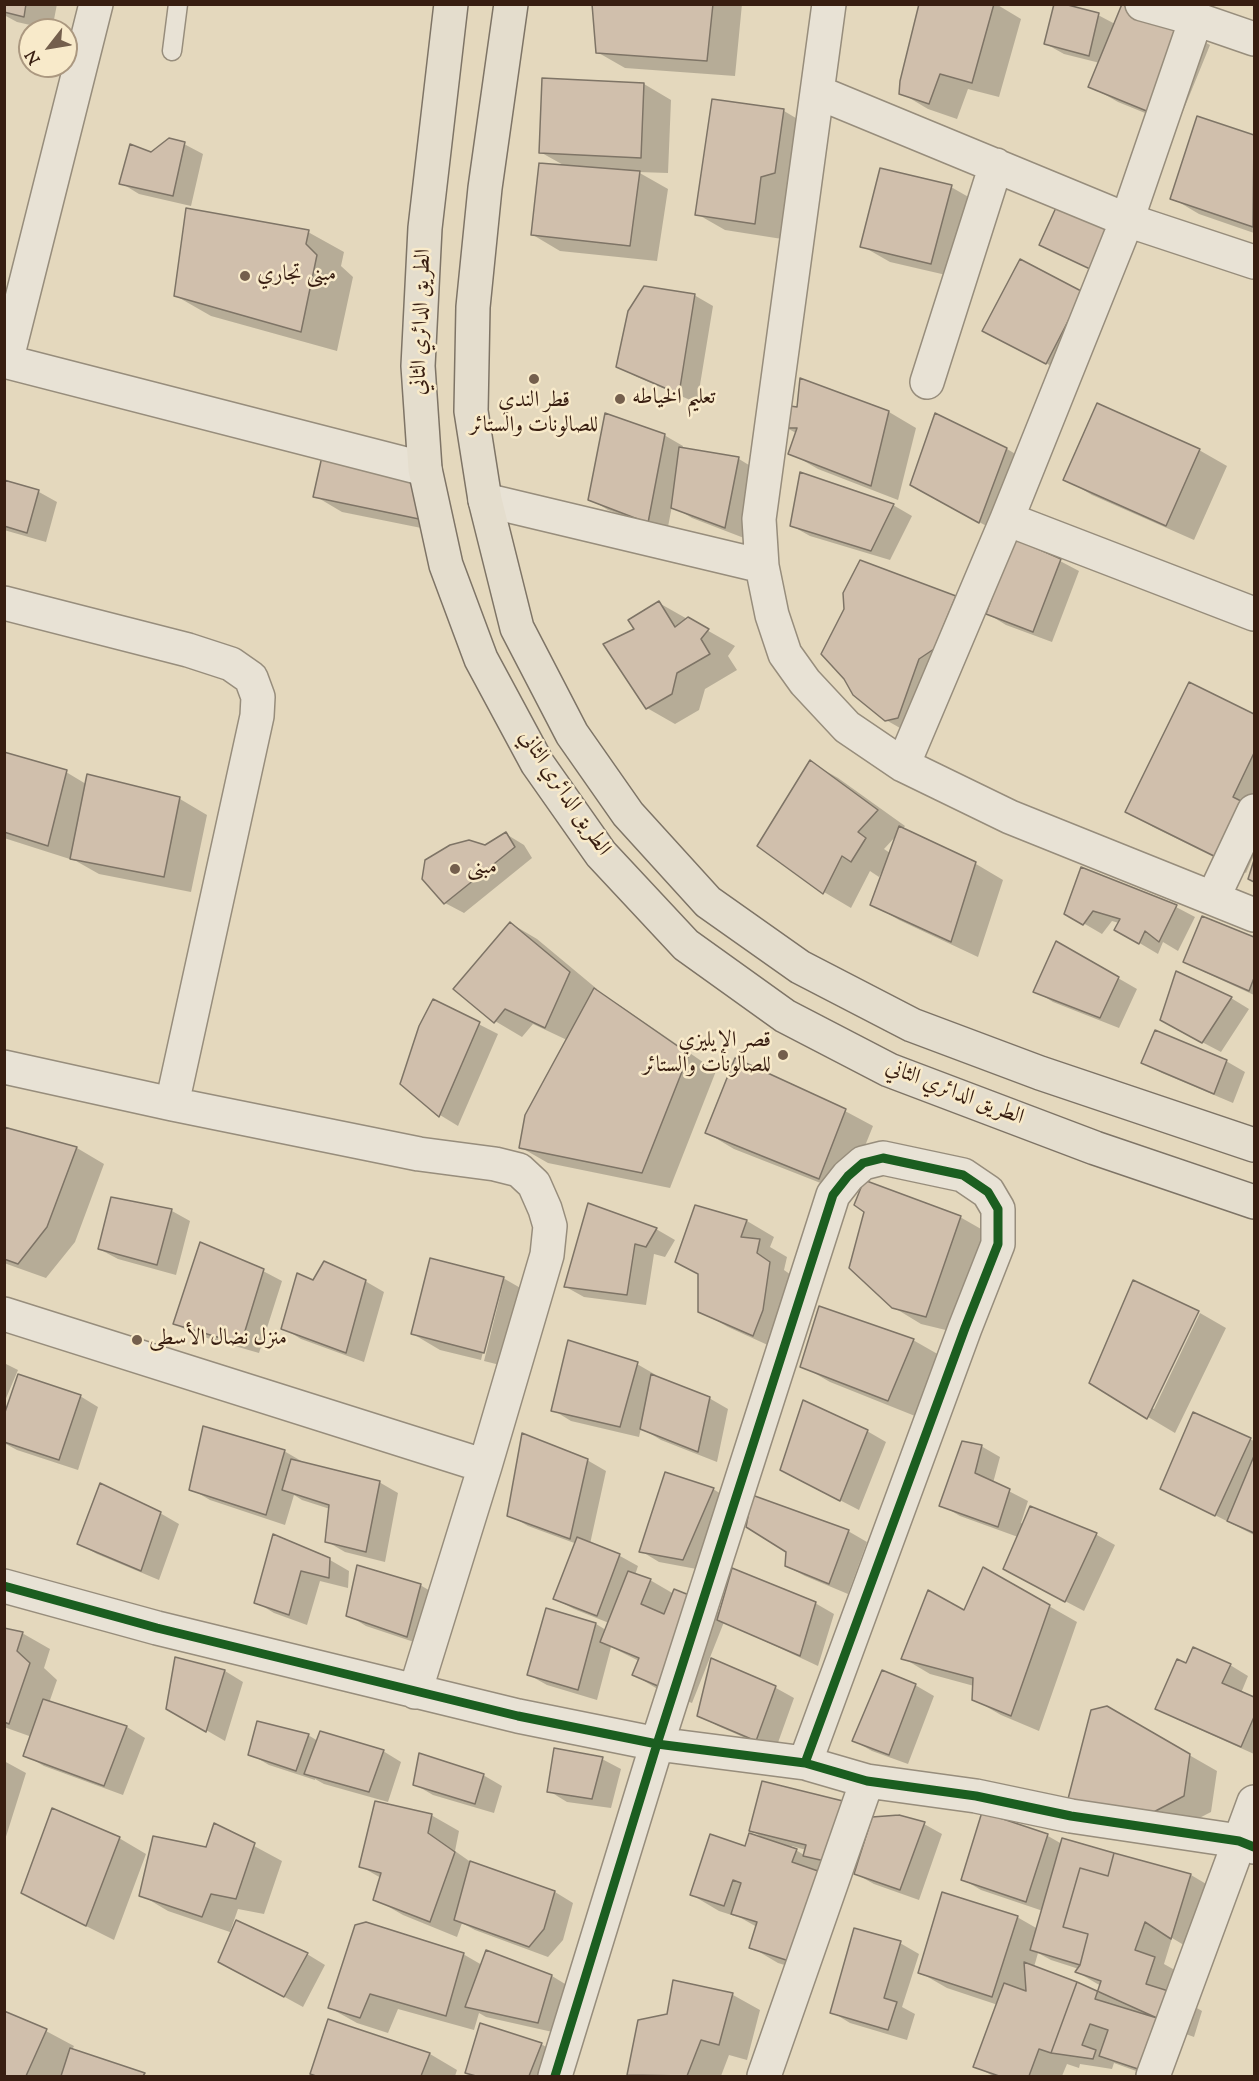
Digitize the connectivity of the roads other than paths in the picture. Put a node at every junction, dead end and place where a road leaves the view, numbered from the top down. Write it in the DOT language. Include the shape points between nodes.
graph roads {
  1 [pos="96,4"];
  2 [pos="178,4"];
  3 [pos="451,4"];
  4 [pos="511,4"];
  5 [pos="829,4"];
  6 [pos="1142,4"];
  7 [pos="1196,19"];
  8 [pos="1254,39"];
  9 [pos="172,51"];
  10 [pos="817,92"];
  11 [pos="996,165"];
  12 [pos="1127,220"];
  13 [pos="1254,262"];
  14 [pos="5,361"];
  15 [pos="927,382"];
  16 [pos="425,469"];
  17 [pos="485,500"];
  18 [pos="1007,519"];
  19 [pos="762,566"];
  20 [pos="4,603"];
  21 [pos="1254,614"];
  22 [pos="903,765"];
  23 [pos="1254,811"];
  24 [pos="1213,898"];
  25 [pos="1254,915"];
  26 [pos="4,1067"];
  27 [pos="172,1104"];
  28 [pos="1254,1145"];
  29 [pos="1254,1202"];
  30 [pos="4,1314"];
  31 [pos="486,1466"];
  32 [pos="4,1586"];
  33 [pos="415,1692"];
  34 [pos="657,1744"];
  35 [pos="805,1763"];
  36 [pos="867,1781"];
  37 [pos="1254,1802"];
  38 [pos="1247,1844"];
  39 [pos="555,2076"];
  40 [pos="764,2076"];
  41 [pos="1153,2076"];
  1 -- 14 [label="street"];
  2 -- 9 [label="lane"];
  3 -- 16 [label="main road, الطريق الدائري الثاني" via="425,228 418,366"];
  4 -- 17 [label="main road, الطريق الدائري الثاني" via="473,307 471,411"];
  5 -- 10 [label="street"];
  6 -- 7 [label="street"];
  7 -- 8 [label="street"];
  7 -- 12 [label="street"];
  10 -- 11 [label="street"];
  10 -- 19 [label="street" via="759,519"];
  11 -- 12 [label="street"];
  11 -- 15 [label="street"];
  12 -- 13 [label="street"];
  12 -- 18 [label="street"];
  14 -- 16 [label="street"];
  16 -- 29 [label="main road, الطريق الدائري الثاني" via="446,565 482,659 537,763 601,854 686,945 785,1016 889,1070 1095,1148"];
  17 -- 19 [label="street"];
  17 -- 28 [label="main road, الطريق الدائري الثاني" via="517,628 572,734 628,814 708,902 800,967 912,1025"];
  18 -- 21 [label="street"];
  18 -- 22 [label="street"];
  19 -- 22 [label="street" via="785,654 798,673 847,727"];
  20 -- 27 [label="street" via="231,664 251,678 258,697"];
  22 -- 24 [label="street" via="1010,817"];
  23 -- 24 [label="street"];
  24 -- 25 [label="street"];
  26 -- 27 [label="street"];
  27 -- 31 [label="street" via="419,1154 495,1164 519,1170 534,1184 550,1226 547,1254"];
  30 -- 31 [label="street"];
  31 -- 33 [label="street"];
  32 -- 33 [label="street"];
  33 -- 34 [label="street"];
  34 -- 35 [label="street"];
  34 -- 35 [label="street" via="833,1195 863,1163 883,1158 963,1175 988,1192 998,1209 998,1244"];
  34 -- 39 [label="street"];
  35 -- 36 [label="street"];
  36 -- 38 [label="street" via="976,1796 1071,1816"];
  36 -- 40 [label="street"];
  37 -- 38 [label="street"];
  38 -- 41 [label="street"];
}
